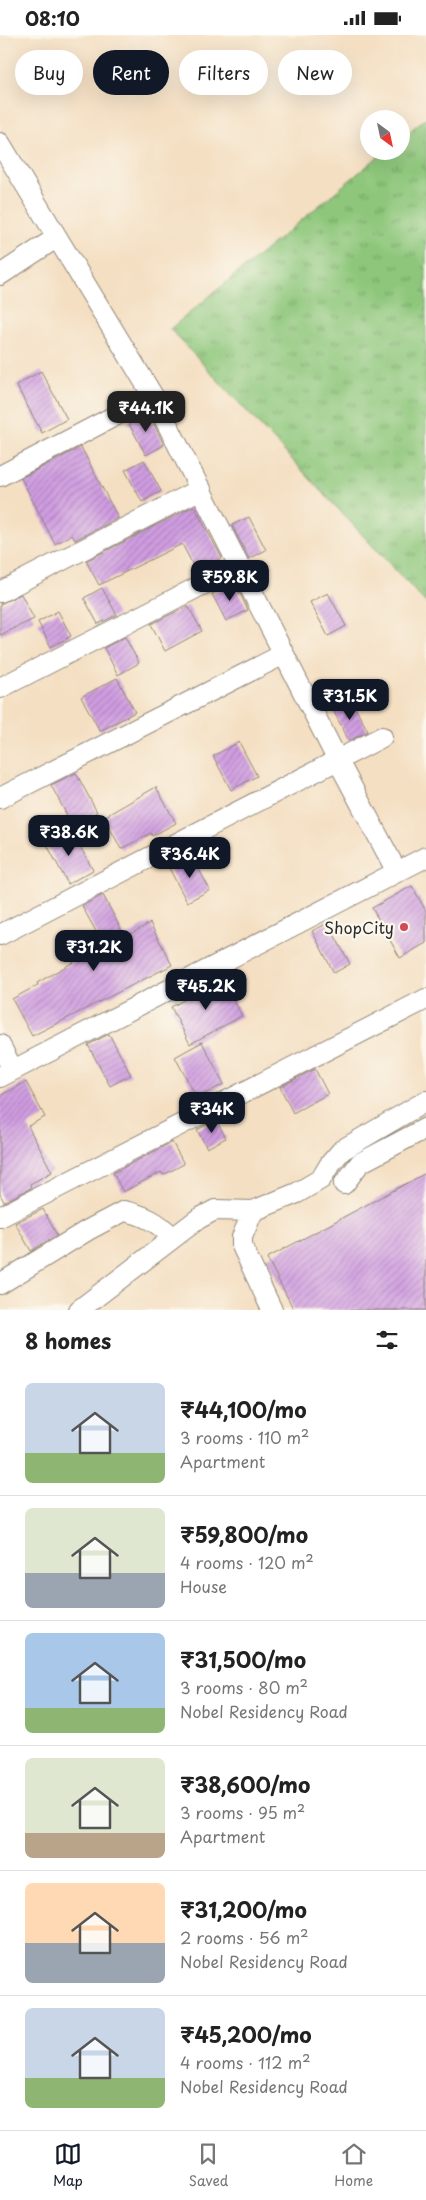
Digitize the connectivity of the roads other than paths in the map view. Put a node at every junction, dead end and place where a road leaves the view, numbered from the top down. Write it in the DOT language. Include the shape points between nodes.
graph roads {
  1 [pos="0,143"];
  2 [pos="56,238"];
  3 [pos="0,275"];
  4 [pos="154,396"];
  5 [pos="0,476"];
  6 [pos="201,489"];
  7 [pos="239,566"];
  8 [pos="0,592"];
  9 [pos="284,655"];
  10 [pos="0,688"];
  11 [pos="382,737"];
  12 [pos="337,759"];
  13 [pos="0,798"];
  14 [pos="426,857"];
  15 [pos="397,871"];
  16 [pos="0,935"];
  17 [pos="426,999"];
  18 [pos="0,1045"];
  19 [pos="7,1074"];
  20 [pos="426,1101"];
  21 [pos="426,1128"];
  22 [pos="344,1184"];
  23 [pos="253,1211"];
  24 [pos="0,1217"];
  25 [pos="172,1237"];
  26 [pos="0,1284"];
  27 [pos="79,1310"];
  28 [pos="272,1310"];
  1 -- 2 [label="street"];
  2 -- 3 [label="street"];
  2 -- 4 [label="street"];
  4 -- 5 [label="street"];
  4 -- 6 [label="street"];
  6 -- 7 [label="street"];
  6 -- 8 [label="street"];
  7 -- 9 [label="street"];
  7 -- 10 [label="street"];
  9 -- 12 [label="street"];
  9 -- 13 [label="street"];
  11 -- 12 [label="street"];
  12 -- 15 [label="street"];
  12 -- 16 [label="street"];
  14 -- 15 [label="street"];
  15 -- 19 [label="street"];
  17 -- 24 [label="street"];
  18 -- 19 [label="street"];
  20 -- 23 [label="street" via="342,1150 321,1179"];
  21 -- 22 [label="street" via="360,1163"];
  23 -- 25 [label="street" via="215,1210"];
  23 -- 28 [label="street" via="242,1237 242,1246"];
  25 -- 26 [label="street" via="161,1225 139,1214 124,1211 88,1229"];
  25 -- 27 [label="street"];
}
